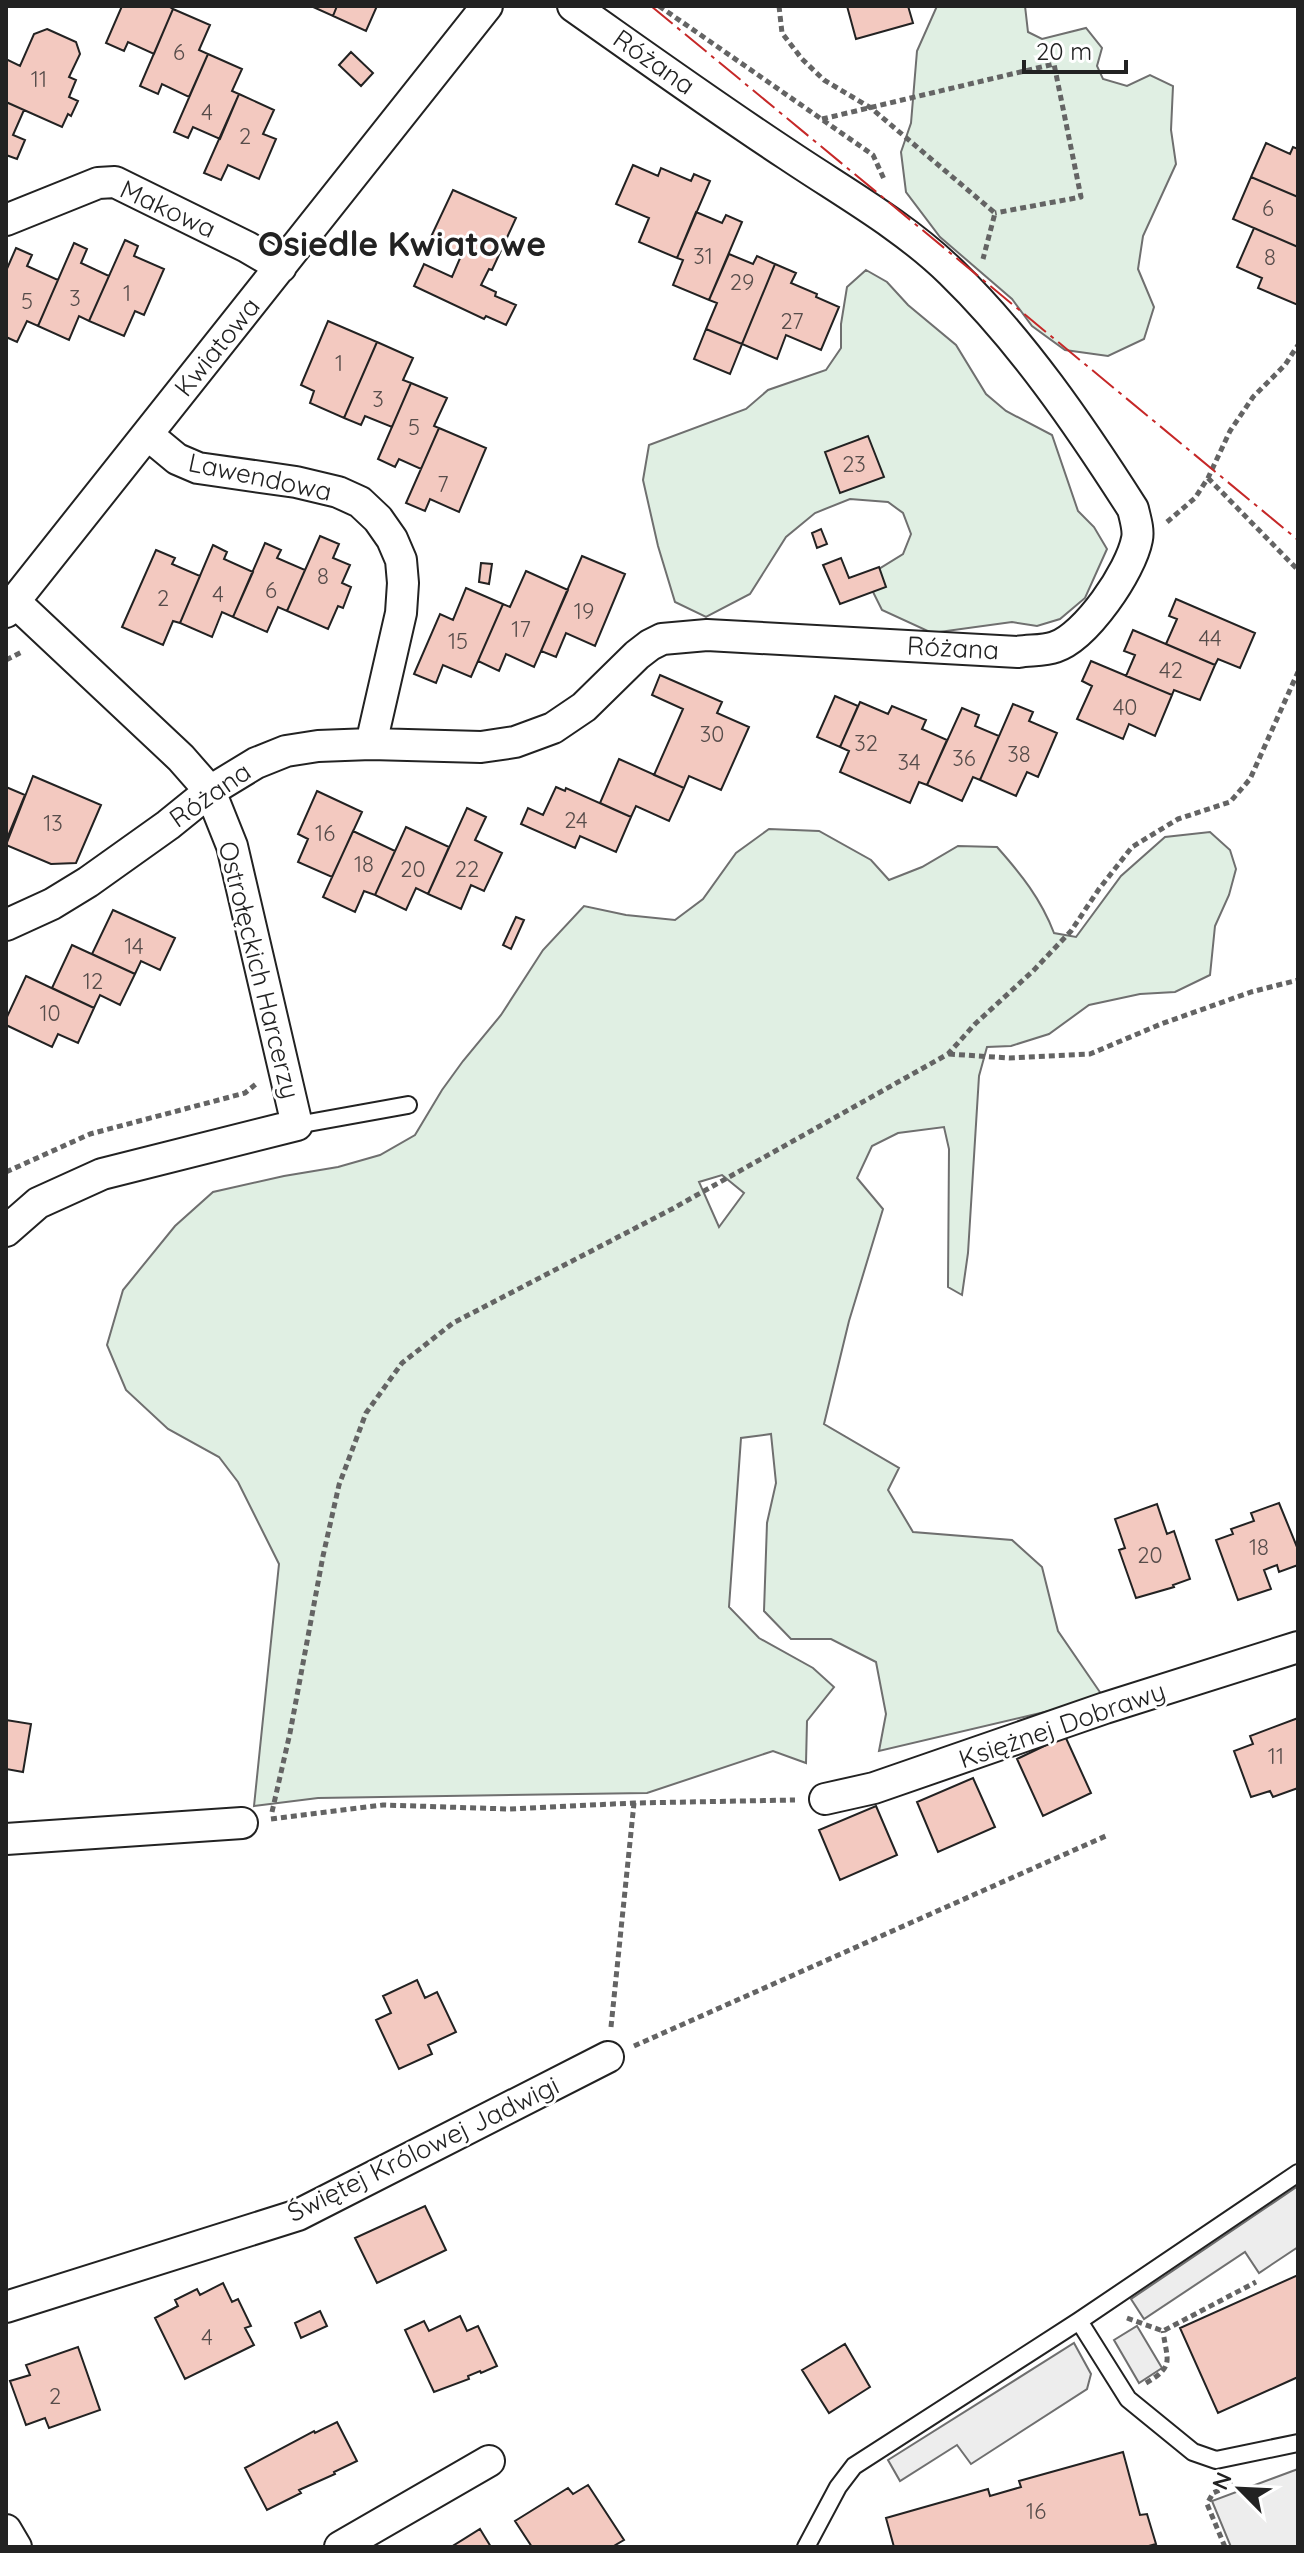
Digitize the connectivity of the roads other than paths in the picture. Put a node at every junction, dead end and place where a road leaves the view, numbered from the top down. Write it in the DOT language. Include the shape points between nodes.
graph roads {
  1 [pos="487,6"];
  2 [pos="573,6"];
  3 [pos="6,220"];
  4 [pos="281,267"];
  5 [pos="148,435"];
  6 [pos="11,607"];
  7 [pos="371,744"];
  8 [pos="210,791"];
  9 [pos="6,925"];
  10 [pos="408,1105"];
  11 [pos="297,1125"];
  12 [pos="6,1231"];
  13 [pos="1298,1647"];
  14 [pos="825,1799"];
  15 [pos="256,1821"];
  16 [pos="6,1839"];
  17 [pos="608,2057"];
  18 [pos="1298,2173"];
  19 [pos="6,2307"];
  20 [pos="1079,2321"];
  21 [pos="1298,2443"];
  22 [pos="489,2461"];
  23 [pos="6,2530"];
  24 [pos="16,2547"];
  25 [pos="340,2547"];
  26 [pos="806,2547"];
  1 -- 4 [label="street, Kwiatowa"];
  2 -- 7 [label="street, Różana" via="899,230 950,271 1028,360 1133,509 1138,535 1132,557 1076,634 1056,647 1018,652 681,636 650,645 584,707 553,728 515,742 481,747"];
  3 -- 4 [label="street, Makowa" via="98,183 115,182"];
  4 -- 5 [label="street, Kwiatowa"];
  5 -- 6 [label="street, Kwiatowa"];
  5 -- 7 [label="street, Lawendowa" via="177,459 198,468 328,489 360,502 378,519 401,560 403,583"];
  6 -- 8 [label="street, Ostrołęckich Harcerzy" via="181,758"];
  7 -- 8 [label="street, Różana" via="286,751"];
  8 -- 9 [label="street, Różana" via="88,882"];
  8 -- 11 [label="street, Ostrołęckich Harcerzy" via="232,846"];
  10 -- 11 [label="lane"];
  11 -- 12 [label="street, Ostrołęckich Harcerzy" via="102,1174 38,1203"];
  13 -- 14 [label="street, Księżnej Dobrawy" via="888,1783"];
  15 -- 16 [label="street"];
  17 -- 19 [label="street, Świętej Królowej Jadwigi" via="298,2215"];
  18 -- 20 [label="lane"];
  20 -- 21 [label="lane" via="1126,2396 1193,2452 1216,2460"];
  20 -- 26 [label="lane" via="854,2466"];
  22 -- 25 [label="street"];
  23 -- 24 [label="street"];
}
